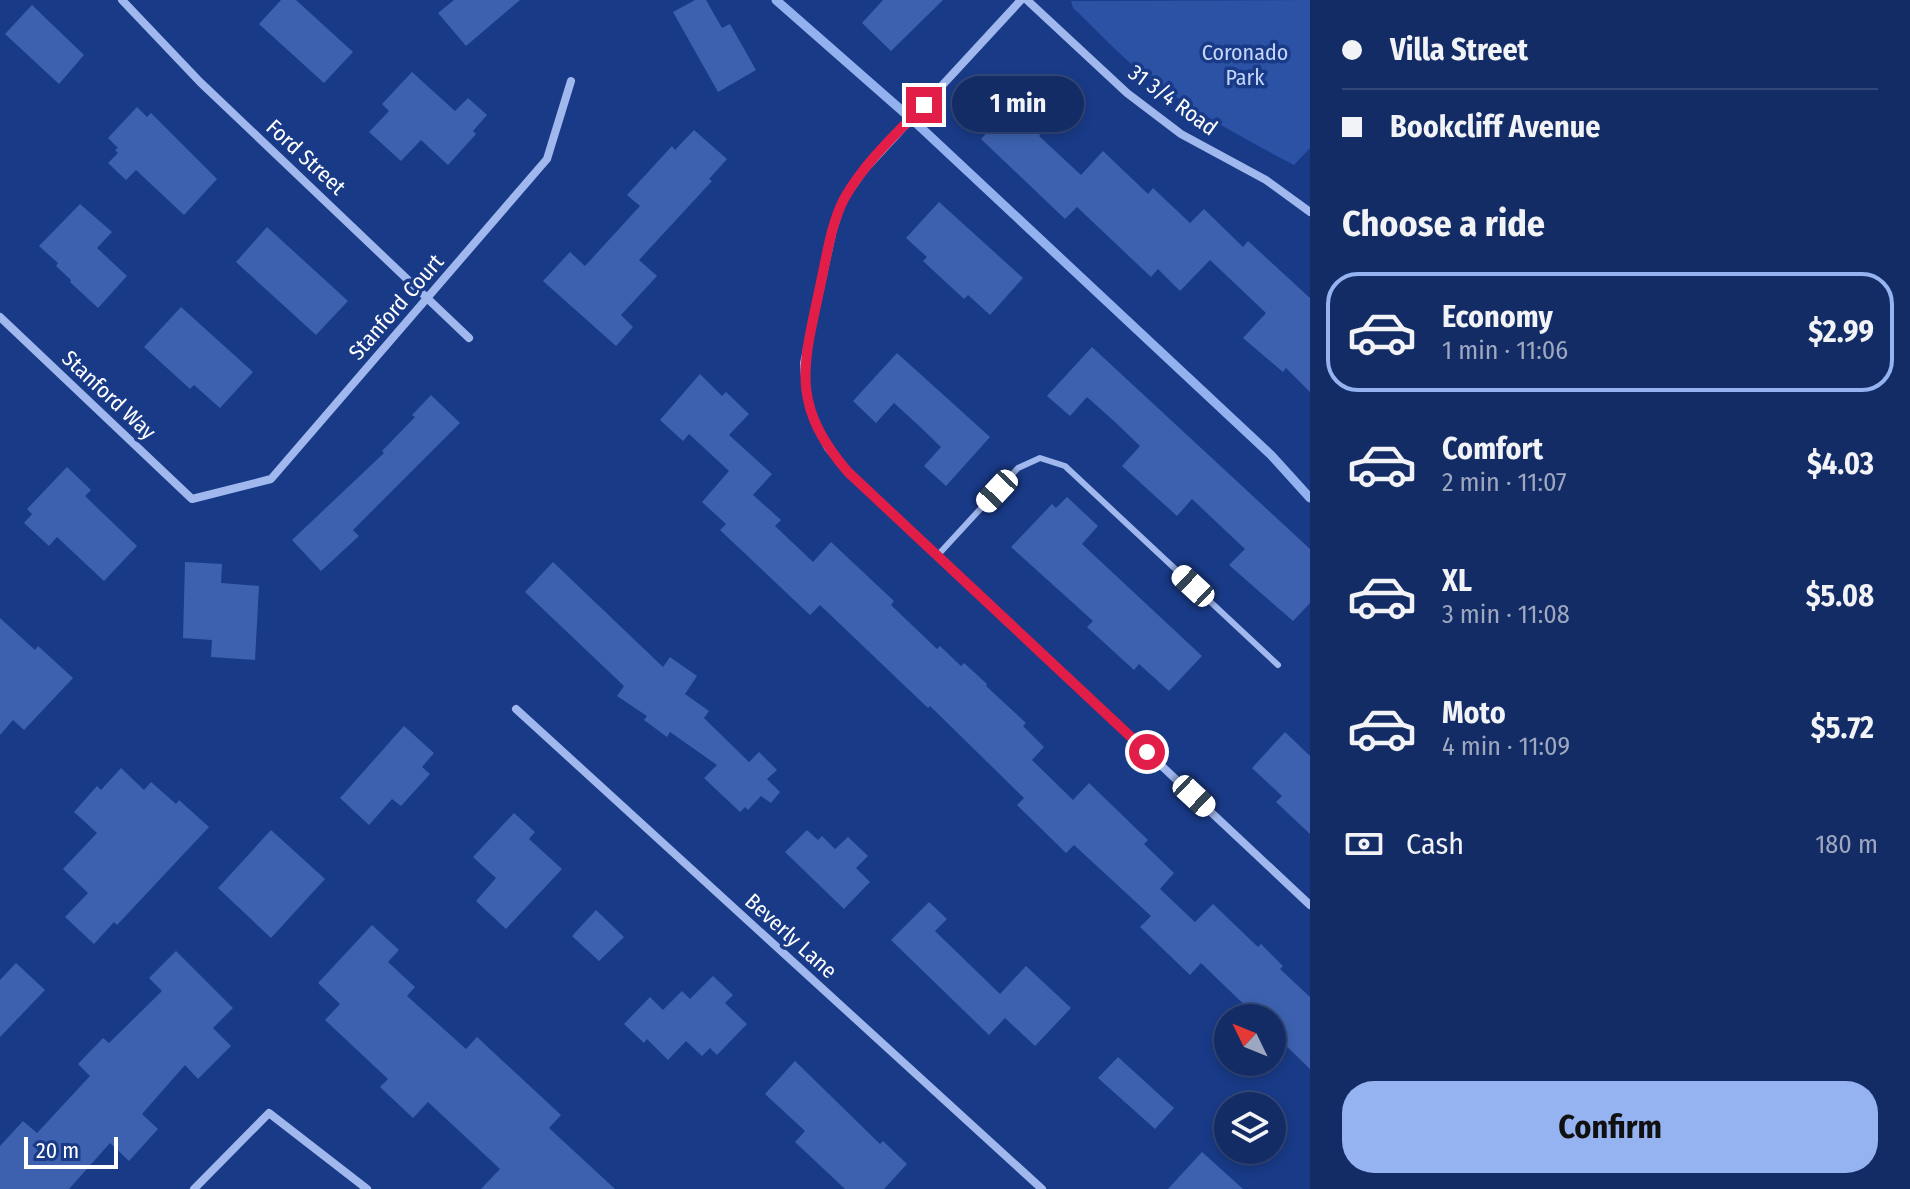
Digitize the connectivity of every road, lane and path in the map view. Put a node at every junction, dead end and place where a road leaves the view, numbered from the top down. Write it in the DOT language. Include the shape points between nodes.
graph roads {
  1 [pos="122,0"];
  2 [pos="1024,0"];
  3 [pos="571,81"];
  4 [pos="1310,212"];
  5 [pos="428,297"];
  6 [pos="0,317"];
  7 [pos="469,338"];
  8 [pos="192,499"];
  9 [pos="937,556"];
  10 [pos="1278,665"];
  11 [pos="516,709"];
  12 [pos="1310,905"];
  13 [pos="194,1189"];
  14 [pos="367,1189"];
  15 [pos="1042,1189"];
  1 -- 5 [label="street, Ford Street" via="200,82"];
  2 -- 4 [label="street, 31 3/4 Road" via="1181,134 1266,180"];
  2 -- 9 [label="street" via="864,170 843,200 804,363 814,421 828,448"];
  3 -- 5 [label="street, Stanford Court" via="547,159"];
  5 -- 7 [label="street, Ford Street"];
  5 -- 8 [label="street, Stanford Court" via="271,479"];
  6 -- 8 [label="street, Stanford Way"];
  9 -- 10 [label="lane" via="1018,468 1040,458 1065,466"];
  9 -- 12 [label="street"];
  11 -- 15 [label="street, Beverly Lane"];
  13 -- 14 [label="street" via="269,1113"];
}
